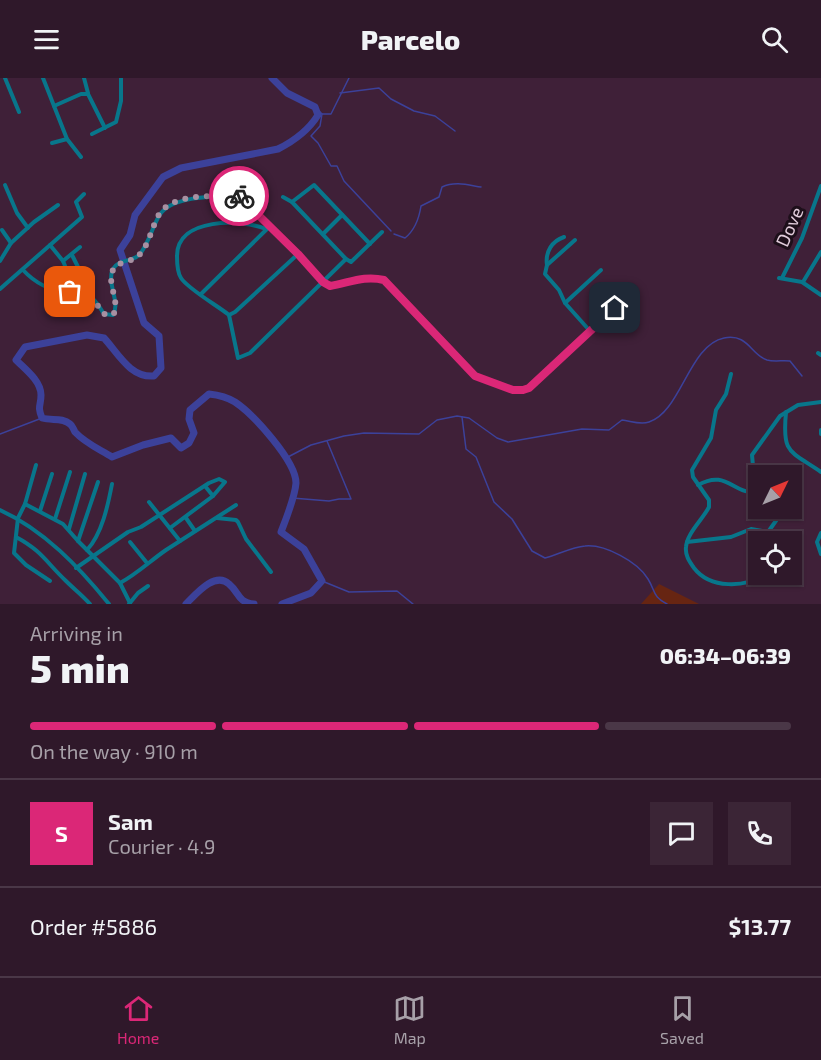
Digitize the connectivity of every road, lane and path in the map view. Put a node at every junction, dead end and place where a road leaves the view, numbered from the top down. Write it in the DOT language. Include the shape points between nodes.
graph roads {
  1 [pos="5,78"];
  2 [pos="43,78"];
  3 [pos="84,78"];
  4 [pos="121,78"];
  5 [pos="88,94"];
  6 [pos="54,106"];
  7 [pos="19,112"];
  8 [pos="105,128"];
  9 [pos="92,134"];
  10 [pos="67,139"];
  11 [pos="51,143"];
  12 [pos="81,157"];
  13 [pos="5,185"];
  14 [pos="821,186"];
  15 [pos="84,194"];
  16 [pos="256,195"];
  17 [pos="239,196"];
  18 [pos="283,197"];
  19 [pos="292,202"];
  20 [pos="58,205"];
  21 [pos="814,207"];
  22 [pos="821,210"];
  23 [pos="342,215"];
  24 [pos="28,228"];
  25 [pos="268,228"];
  26 [pos="2,230"];
  27 [pos="382,232"];
  28 [pos="322,234"];
  29 [pos="564,237"];
  30 [pos="575,240"];
  31 [pos="11,243"];
  32 [pos="370,244"];
  33 [pos="50,245"];
  34 [pos="80,247"];
  35 [pos="821,252"];
  36 [pos="298,254"];
  37 [pos="72,255"];
  38 [pos="346,259"];
  39 [pos="0,261"];
  40 [pos="63,261"];
  41 [pos="548,265"];
  42 [pos="23,270"];
  43 [pos="601,270"];
  44 [pos="323,282"];
  45 [pos="802,282"];
  46 [pos="87,285"];
  47 [pos="0,289"];
  48 [pos="76,292"];
  49 [pos="201,294"];
  50 [pos="821,294"];
  51 [pos="627,296"];
  52 [pos="565,303"];
  53 [pos="229,315"];
  54 [pos="590,331"];
  55 [pos="730,374"];
  56 [pos="821,402"];
  57 [pos="786,411"];
  58 [pos="36,465"];
  59 [pos="753,465"];
  60 [pos="70,472"];
  61 [pos="821,472"];
  62 [pos="52,474"];
  63 [pos="86,474"];
  64 [pos="98,482"];
  65 [pos="112,484"];
  66 [pos="698,485"];
  67 [pos="205,486"];
  68 [pos="748,492"];
  69 [pos="213,496"];
  70 [pos="149,502"];
  71 [pos="25,504"];
  72 [pos="236,505"];
  73 [pos="0,510"];
  74 [pos="40,511"];
  75 [pos="160,515"];
  76 [pos="18,518"];
  77 [pos="186,518"];
  78 [pos="216,518"];
  79 [pos="55,519"];
  80 [pos="170,528"];
  81 [pos="69,530"];
  82 [pos="195,531"];
  83 [pos="763,531"];
  84 [pos="821,533"];
  85 [pos="16,537"];
  86 [pos="78,541"];
  87 [pos="180,541"];
  88 [pos="130,542"];
  89 [pos="687,542"];
  90 [pos="87,550"];
  91 [pos="821,554"];
  92 [pos="93,555"];
  93 [pos="147,563"];
  94 [pos="76,568"];
  95 [pos="271,572"];
  96 [pos="50,581"];
  97 [pos="748,581"];
  98 [pos="120,583"];
  99 [pos="148,586"];
  100 [pos="130,603"];
  101 [pos="90,604"];
  102 [pos="109,604"];
  1 -- 7 [label="street"];
  2 -- 6 [label="street"];
  3 -- 5 [label="street"];
  4 -- 8 [label="street" via="119,114 116,122"];
  5 -- 6 [label="street"];
  5 -- 8 [label="street"];
  6 -- 10 [label="street"];
  8 -- 9 [label="street"];
  10 -- 11 [label="street"];
  10 -- 12 [label="street"];
  13 -- 24 [label="street"];
  14 -- 21 [label="street, Dove"];
  15 -- 33 [label="street" via="76,202 82,217"];
  16 -- 17 [label="street"];
  17 -- 25 [label="street"];
  17 -- 48 [label="street" via="184,199 159,214 140,255 116,265 111,274 113,315 104,314 92,298"];
  18 -- 19 [label="street"];
  19 -- 23 [label="street" via="314,185"];
  19 -- 28 [label="street"];
  20 -- 24 [label="street"];
  21 -- 22 [label="street"];
  21 -- 45 [label="street, Dove" via="780,278"];
  23 -- 28 [label="street"];
  23 -- 32 [label="street"];
  24 -- 31 [label="street"];
  25 -- 36 [label="street"];
  25 -- 49 [label="street"];
  25 -- 49 [label="street" via="233,223 191,231 177,252 177,264 185,283"];
  26 -- 31 [label="street"];
  27 -- 32 [label="street"];
  28 -- 38 [label="street"];
  29 -- 41 [label="street" via="547,252"];
  30 -- 41 [label="street"];
  31 -- 39 [label="street"];
  32 -- 38 [label="street" via="351,262"];
  33 -- 40 [label="street"];
  33 -- 42 [label="street"];
  34 -- 37 [label="street"];
  35 -- 45 [label="street"];
  36 -- 44 [label="street"];
  36 -- 53 [label="street"];
  37 -- 40 [label="street"];
  37 -- 46 [label="street"];
  38 -- 44 [label="street"];
  40 -- 48 [label="street"];
  41 -- 52 [label="street" via="545,274"];
  42 -- 47 [label="street"];
  42 -- 48 [label="street" via="45,286"];
  43 -- 52 [label="street"];
  44 -- 53 [label="street" via="250,353 238,358"];
  44 -- 54 [label="street" via="330,286 352,280 384,280 475,376 513,390 529,388"];
  45 -- 50 [label="street"];
  49 -- 53 [label="street"];
  51 -- 54 [label="street"];
  52 -- 54 [label="street"];
  55 -- 66 [label="street" via="726,394 716,410 711,438 692,470"];
  56 -- 57 [label="street"];
  57 -- 59 [label="street" via="752,455"];
  57 -- 61 [label="street" via="786,446"];
  58 -- 71 [label="street"];
  60 -- 79 [label="street"];
  62 -- 74 [label="street"];
  63 -- 81 [label="street"];
  64 -- 86 [label="street"];
  65 -- 90 [label="street" via="97,535"];
  66 -- 68 [label="street" via="718,478"];
  66 -- 89 [label="street" via="709,507"];
  67 -- 69 [label="street"];
  67 -- 69 [label="street" via="216,480 225,482"];
  67 -- 75 [label="street"];
  69 -- 77 [label="street"];
  70 -- 75 [label="street"];
  71 -- 74 [label="street"];
  71 -- 76 [label="street"];
  72 -- 78 [label="street"];
  73 -- 76 [label="street"];
  74 -- 79 [label="street"];
  75 -- 80 [label="street"];
  75 -- 92 [label="street"];
  76 -- 85 [label="street"];
  76 -- 94 [label="street"];
  77 -- 80 [label="street"];
  77 -- 82 [label="street"];
  78 -- 82 [label="street"];
  78 -- 95 [label="street" via="236,520"];
  79 -- 81 [label="street"];
  80 -- 87 [label="street"];
  81 -- 86 [label="street"];
  82 -- 87 [label="street"];
  83 -- 89 [label="street" via="752,529 732,537"];
  84 -- 91 [label="street" via="817,542"];
  85 -- 96 [label="street" via="14,553"];
  85 -- 101 [label="street" via="40,553"];
  86 -- 90 [label="street"];
  87 -- 93 [label="street"];
  88 -- 93 [label="street"];
  89 -- 97 [label="street" via="687,555 701,576 723,583"];
  90 -- 92 [label="street"];
  92 -- 94 [label="street"];
  92 -- 98 [label="street"];
  93 -- 98 [label="street"];
  94 -- 102 [label="street"];
  98 -- 100 [label="street"];
  99 -- 100 [label="street"];
}
